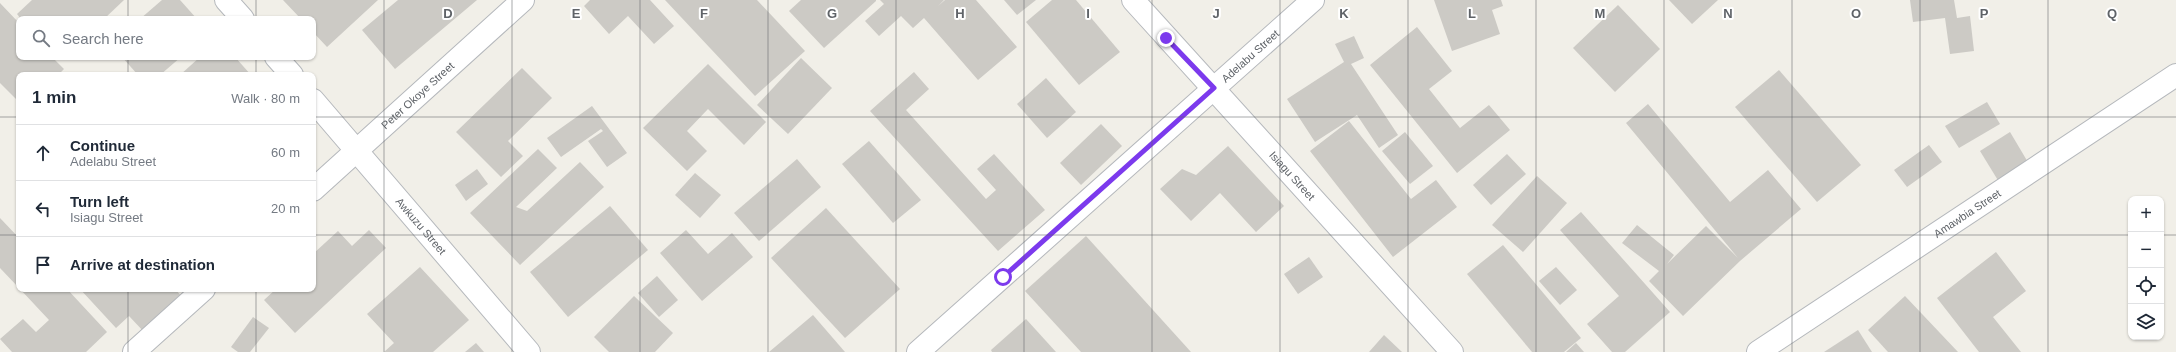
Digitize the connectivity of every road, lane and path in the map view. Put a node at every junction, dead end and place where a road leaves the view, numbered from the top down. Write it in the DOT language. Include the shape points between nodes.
graph roads {
  1 [pos="226,0"];
  2 [pos="523,0"];
  3 [pos="1133,0"];
  4 [pos="1313,0"];
  5 [pos="240,16"];
  6 [pos="279,60"];
  7 [pos="289,72"];
  8 [pos="2176,74"];
  9 [pos="1214,88"];
  10 [pos="316,103"];
  11 [pos="357,151"];
  12 [pos="316,187"];
  13 [pos="201,292"];
  14 [pos="134,352"];
  15 [pos="529,352"];
  16 [pos="918,352"];
  17 [pos="1452,352"];
  18 [pos="1758,352"];
  1 -- 5 [label="street"];
  2 -- 11 [label="street, Peter Okoye Street"];
  3 -- 9 [label="street, Isiagu Street"];
  4 -- 9 [label="street, Adelabu Street"];
  6 -- 7 [label="street"];
  8 -- 18 [label="street, Amawbia Street"];
  9 -- 16 [label="street, Adelabu Street"];
  9 -- 17 [label="street, Isiagu Street"];
  10 -- 11 [label="street, Awkuzu Street"];
  11 -- 12 [label="street, Peter Okoye Street"];
  11 -- 15 [label="street, Awkuzu Street"];
  13 -- 14 [label="street"];
}
